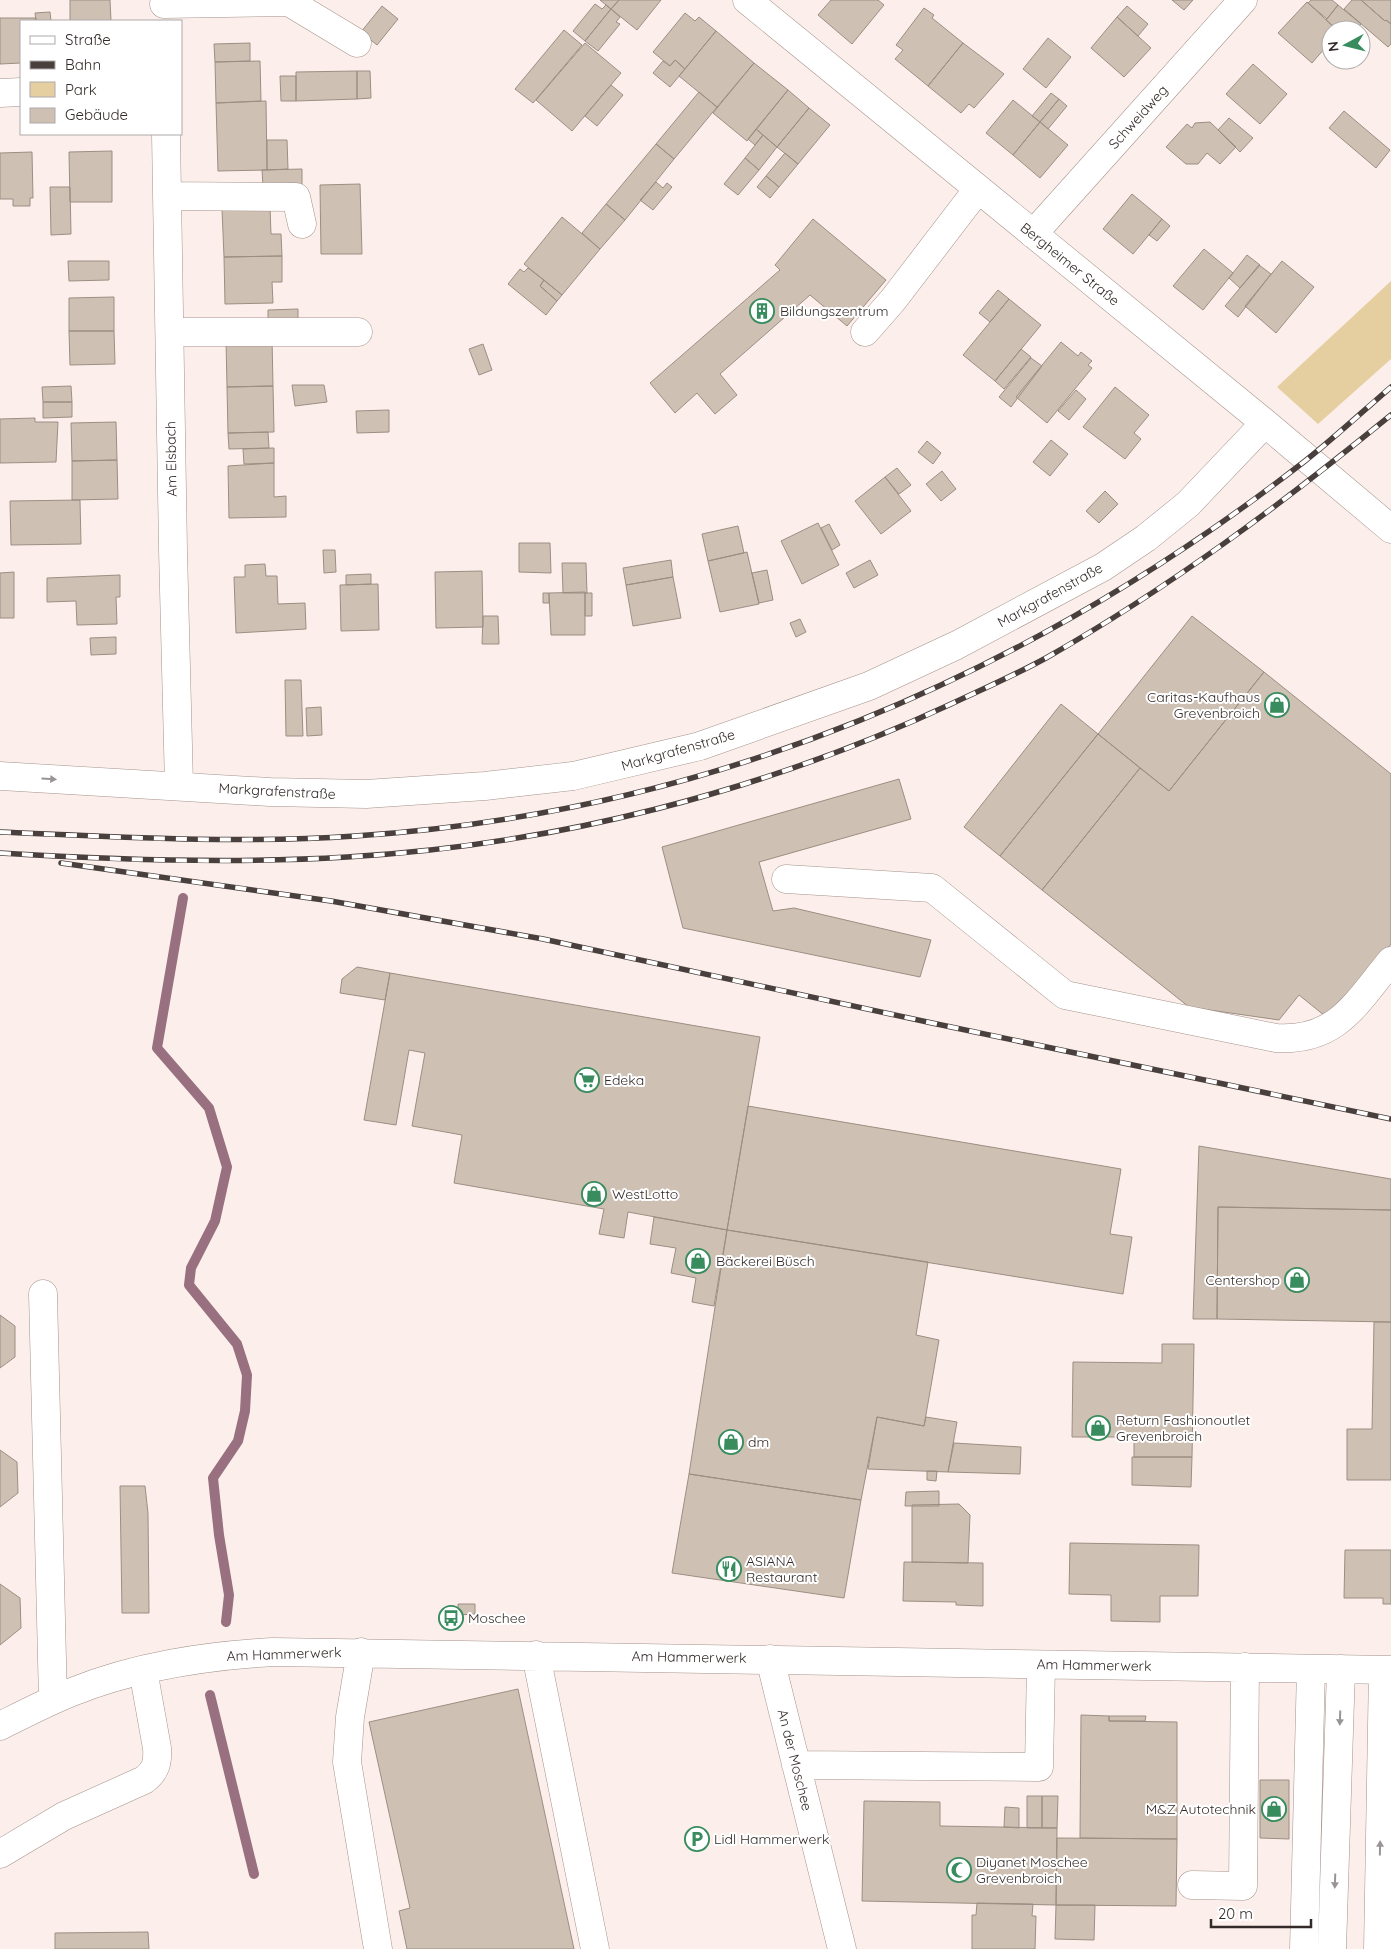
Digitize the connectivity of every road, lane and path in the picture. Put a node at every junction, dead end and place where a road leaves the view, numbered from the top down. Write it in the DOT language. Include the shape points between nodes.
graph roads {
  1 [pos="747,0"];
  2 [pos="1243,0"];
  3 [pos="164,8"];
  4 [pos="357,43"];
  5 [pos="20,92"];
  6 [pos="0,93"];
  7 [pos="166,135"];
  8 [pos="978,189"];
  9 [pos="167,196"];
  10 [pos="302,224"];
  11 [pos="1033,234"];
  12 [pos="170,332"];
  13 [pos="358,332"];
  14 [pos="865,332"];
  15 [pos="1265,423"];
  16 [pos="1391,529"];
  17 [pos="0,776"];
  18 [pos="179,785"];
  19 [pos="786,879"];
  20 [pos="1391,961"];
  21 [pos="43,1294"];
  22 [pos="361,1652"];
  23 [pos="536,1655"];
  24 [pos="770,1659"];
  25 [pos="1041,1665"];
  26 [pos="1245,1668"];
  27 [pos="1310,1669"];
  28 [pos="1341,1669"];
  29 [pos="143,1670"];
  30 [pos="1387,1670"];
  31 [pos="53,1700"];
  32 [pos="0,1726"];
  33 [pos="1387,1755"];
  34 [pos="796,1764"];
  35 [pos="0,1854"];
  36 [pos="1192,1885"];
  37 [pos="1334,1942"];
  38 [pos="378,1949"];
  39 [pos="595,1949"];
  40 [pos="842,1949"];
  41 [pos="1304,1949"];
  42 [pos="1378,1949"];
  1 -- 8 [label="street, Bergheimer Straße"];
  2 -- 11 [label="street, Schweidweg"];
  3 -- 4 [label="street" via="289,2"];
  5 -- 6 [label="street"];
  7 -- 9 [label="street, Am Elsbach"];
  8 -- 11 [label="street, Bergheimer Straße"];
  8 -- 14 [label="street"];
  9 -- 10 [label="street" via="296,197"];
  9 -- 12 [label="street, Am Elsbach"];
  11 -- 15 [label="street, Bergheimer Straße"];
  12 -- 13 [label="street"];
  12 -- 18 [label="street, Am Elsbach"];
  15 -- 16 [label="street, Bergheimer Straße"];
  15 -- 18 [label="street, Markgrafenstraße" via="1181,510 1103,566 972,637 869,686 700,746 573,776 447,789 334,794"];
  17 -- 18 [label="street, Markgrafenstraße, one-way"];
  19 -- 20 [label="street" via="932,888 1065,995 1276,1038 1309,1036 1336,1024"];
  21 -- 31 [label="street"];
  22 -- 23 [label="street, Am Hammerwerk"];
  22 -- 29 [label="street, Am Hammerwerk" via="242,1654 193,1659"];
  22 -- 38 [label="street" via="350,1717 347,1762"];
  23 -- 24 [label="street, Am Hammerwerk"];
  23 -- 39 [label="street"];
  24 -- 25 [label="street, Am Hammerwerk"];
  24 -- 34 [label="street, An der Moschee"];
  25 -- 26 [label="street, Am Hammerwerk"];
  25 -- 34 [label="street" via="1039,1767"];
  26 -- 27 [label="street, Am Hammerwerk"];
  26 -- 36 [label="street" via="1243,1886"];
  27 -- 28 [label="street, Am Hammerwerk"];
  27 -- 41 [label="street"];
  28 -- 30 [label="street, Am Hammerwerk"];
  28 -- 37 [label="street, one-way"];
  29 -- 31 [label="street, Am Hammerwerk"];
  29 -- 35 [label="street" via="158,1757 154,1771 140,1782 58,1819"];
  30 -- 33 [label="street"];
  31 -- 32 [label="street, Am Hammerwerk"];
  42 -- 33 [label="street, one-way"];
  34 -- 40 [label="street, An der Moschee"];
}
